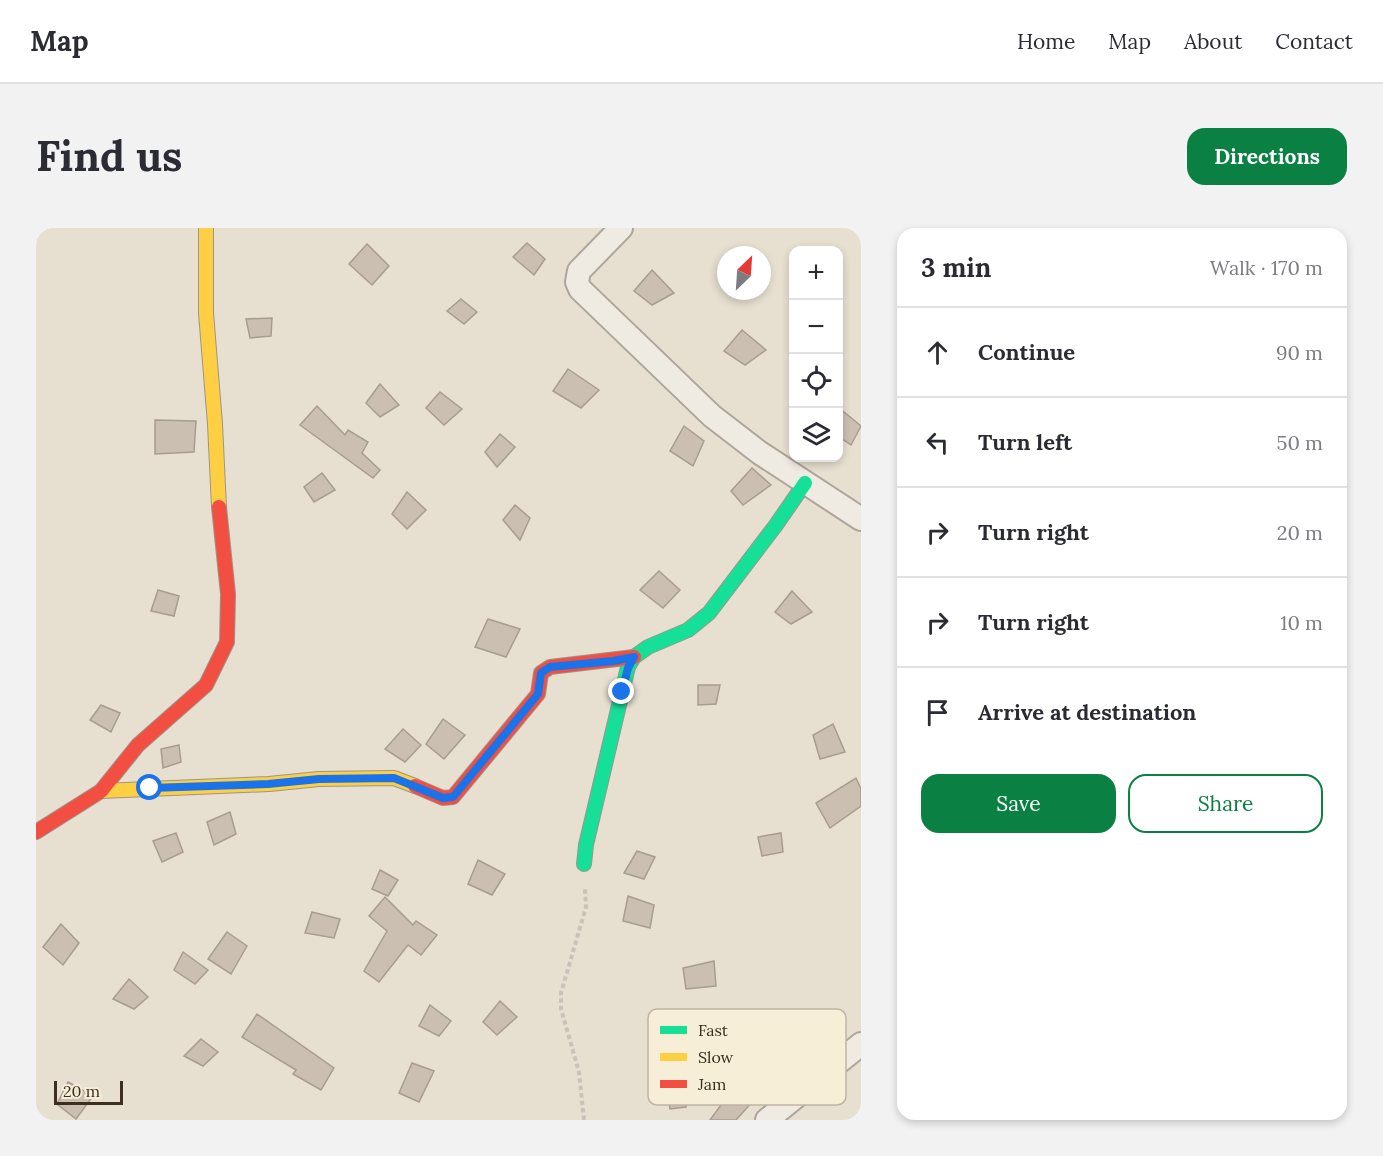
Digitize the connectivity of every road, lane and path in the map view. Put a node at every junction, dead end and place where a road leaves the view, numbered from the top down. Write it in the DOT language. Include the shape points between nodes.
graph roads {
  1 [pos="206,228"];
  2 [pos="621,228"];
  3 [pos="805,483"];
  4 [pos="861,519"];
  5 [pos="634,657"];
  6 [pos="101,791"];
  7 [pos="36,832"];
  8 [pos="584,864"];
  9 [pos="861,1044"];
  10 [pos="846,1056"];
  11 [pos="786,1105"];
  12 [pos="584,1120"];
  13 [pos="767,1120"];
  1 -- 6 [label="street" via="206,313 228,594 227,642 206,685 138,746"];
  2 -- 3 [label="street" via="579,271 580,289 712,416"];
  3 -- 4 [label="street"];
  3 -- 5 [label="street" via="709,613 688,630"];
  5 -- 6 [label="street" via="550,667 541,673 538,694 453,797 443,798 394,778"];
  5 -- 8 [label="street" via="624,684"];
  6 -- 7 [label="street"];
  8 -- 12 [label="path" via="586,907 561,993 561,1008 579,1072"];
  9 -- 10 [label="street"];
  11 -- 13 [label="street"];
}
